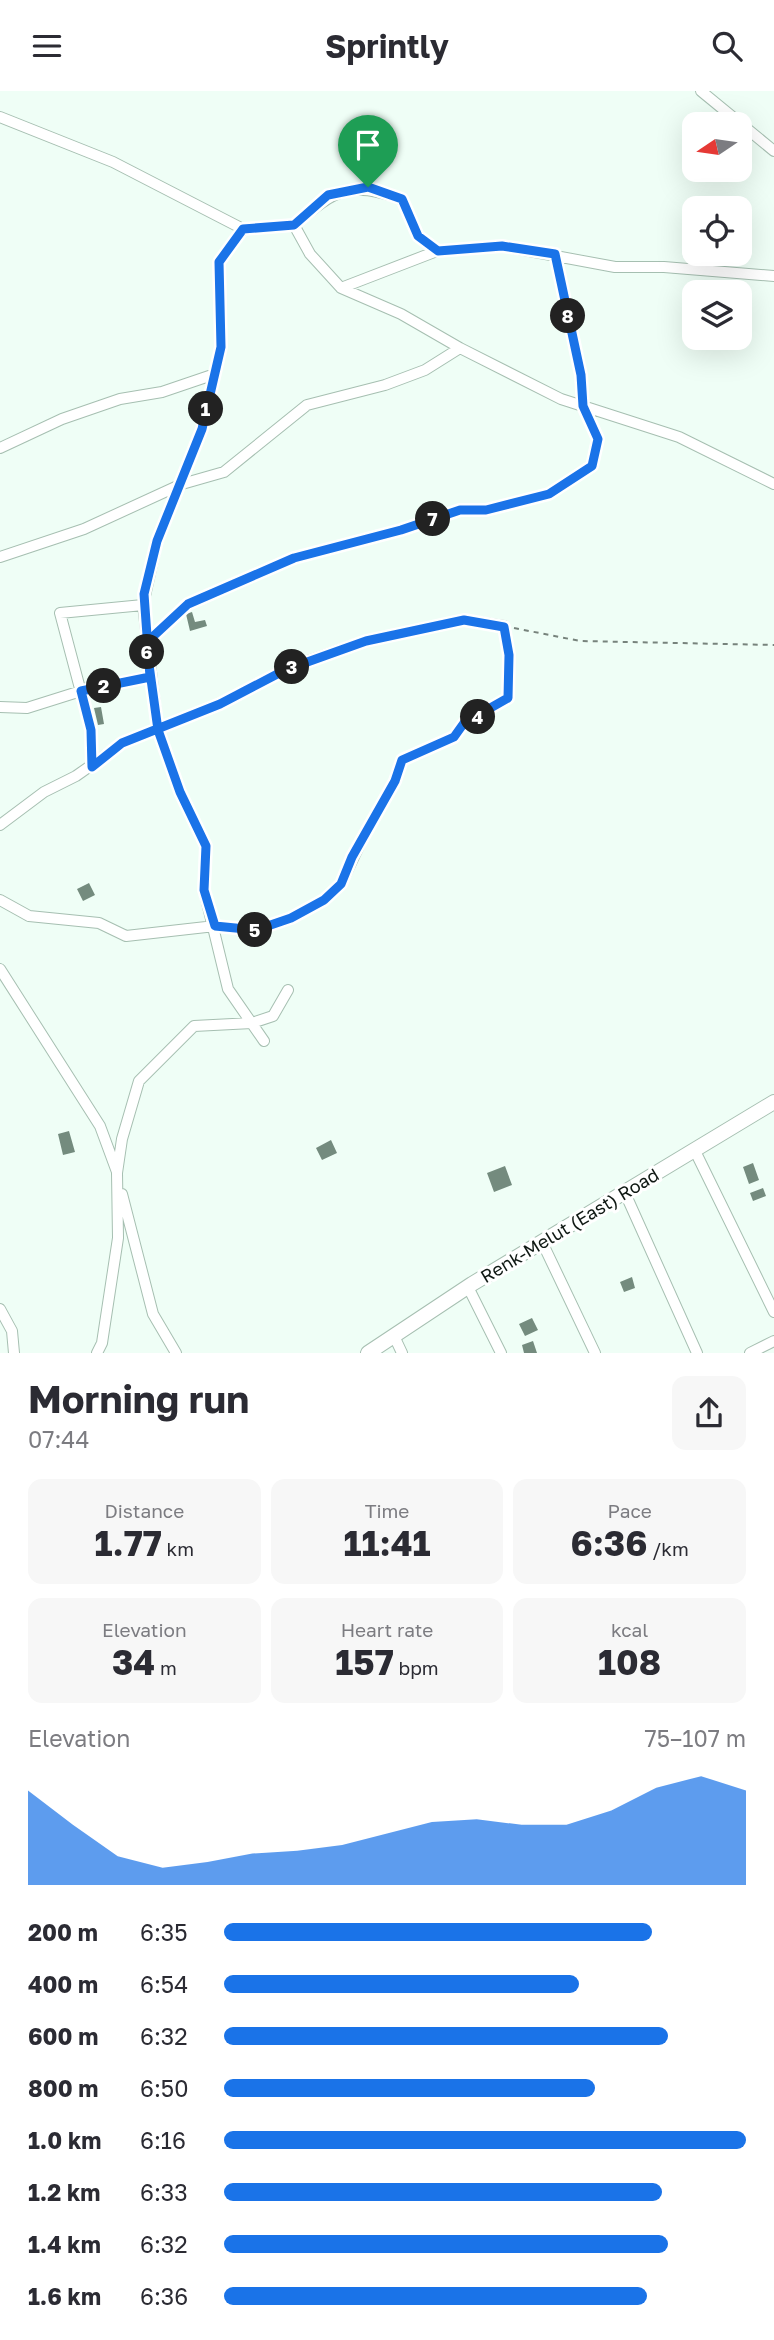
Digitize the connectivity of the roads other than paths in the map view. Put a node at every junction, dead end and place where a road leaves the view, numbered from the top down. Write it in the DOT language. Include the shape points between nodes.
graph roads {
  1 [pos="701,91"];
  2 [pos="0,117"];
  3 [pos="774,151"];
  4 [pos="294,225"];
  5 [pos="243,229"];
  6 [pos="438,251"];
  7 [pos="555,254"];
  8 [pos="774,276"];
  9 [pos="341,288"];
  10 [pos="460,348"];
  11 [pos="215,374"];
  12 [pos="583,406"];
  13 [pos="0,448"];
  14 [pos="182,484"];
  15 [pos="774,484"];
  16 [pos="0,557"];
  17 [pos="143,605"];
  18 [pos="504,627"];
  19 [pos="146,643"];
  20 [pos="150,677"];
  21 [pos="81,691"];
  22 [pos="0,707"];
  23 [pos="158,730"];
  24 [pos="92,767"];
  25 [pos="0,825"];
  26 [pos="361,842"];
  27 [pos="0,900"];
  28 [pos="215,926"];
  29 [pos="0,969"];
  30 [pos="288,990"];
  31 [pos="252,1023"];
  32 [pos="264,1041"];
  33 [pos="772,1108"];
  34 [pos="695,1151"];
  35 [pos="117,1173"];
  36 [pos="625,1193"];
  37 [pos="542,1242"];
  38 [pos="468,1287"];
  39 [pos="0,1309"];
  40 [pos="774,1312"];
  41 [pos="394,1336"];
  42 [pos="774,1341"];
  43 [pos="14,1353"];
  44 [pos="97,1353"];
  45 [pos="176,1353"];
  46 [pos="368,1353"];
  47 [pos="402,1353"];
  48 [pos="501,1353"];
  49 [pos="595,1353"];
  50 [pos="697,1353"];
  51 [pos="750,1353"];
  1 -- 3 [label="street"];
  2 -- 5 [label="street" via="113,162"];
  4 -- 5 [label="street"];
  4 -- 6 [label="street" via="328,195 368,187 402,199 418,236"];
  4 -- 9 [label="street" via="310,254"];
  5 -- 11 [label="street" via="219,262 221,347"];
  6 -- 7 [label="street" via="502,246"];
  6 -- 9 [label="street"];
  7 -- 8 [label="street" via="615,267"];
  7 -- 12 [label="street" via="581,375"];
  9 -- 10 [label="street" via="401,314"];
  10 -- 12 [label="street"];
  10 -- 14 [label="street" via="425,370 385,385 307,405 224,472"];
  11 -- 13 [label="street" via="162,392 120,399"];
  11 -- 14 [label="street"];
  12 -- 15 [label="street" via="679,437"];
  12 -- 19 [label="street" via="598,439 592,466 549,494 486,510 460,510 294,558 188,604"];
  14 -- 16 [label="street" via="117,517"];
  14 -- 17 [label="street" via="157,541"];
  17 -- 19 [label="street"];
  17 -- 21 [label="street" via="60,613"];
  18 -- 23 [label="street" via="464,620 366,641 285,670"];
  19 -- 20 [label="street"];
  20 -- 21 [label="street"];
  20 -- 23 [label="street"];
  21 -- 22 [label="street" via="27,708"];
  21 -- 24 [label="street" via="91,730"];
  23 -- 24 [label="street" via="122,743"];
  23 -- 28 [label="street" via="206,846 204,890"];
  24 -- 25 [label="street" via="44,792"];
  26 -- 28 [label="street" via="341,884 324,900 256,930"];
  27 -- 28 [label="street" via="29,916 99,923 126,936"];
  28 -- 31 [label="street" via="228,989"];
  29 -- 35 [label="street" via="100,1126"];
  30 -- 31 [label="street" via="273,1016"];
  31 -- 32 [label="street"];
  31 -- 35 [label="street" via="194,1025 139,1081"];
  33 -- 34 [label="main road, Renk-Melut (East) Road"];
  34 -- 36 [label="main road, Renk-Melut (East) Road"];
  34 -- 40 [label="street"];
  35 -- 44 [label="street" via="118,1238"];
  35 -- 45 [label="street" via="153,1314"];
  36 -- 37 [label="main road, Renk-Melut (East) Road"];
  36 -- 50 [label="street"];
  37 -- 38 [label="main road, Renk-Melut (East) Road"];
  37 -- 49 [label="street"];
  38 -- 41 [label="main road, Renk-Melut (East) Road"];
  38 -- 48 [label="street"];
  39 -- 43 [label="street" via="12,1331"];
  41 -- 46 [label="main road, Renk-Melut (East) Road"];
  41 -- 47 [label="street"];
  42 -- 51 [label="street"];
}
